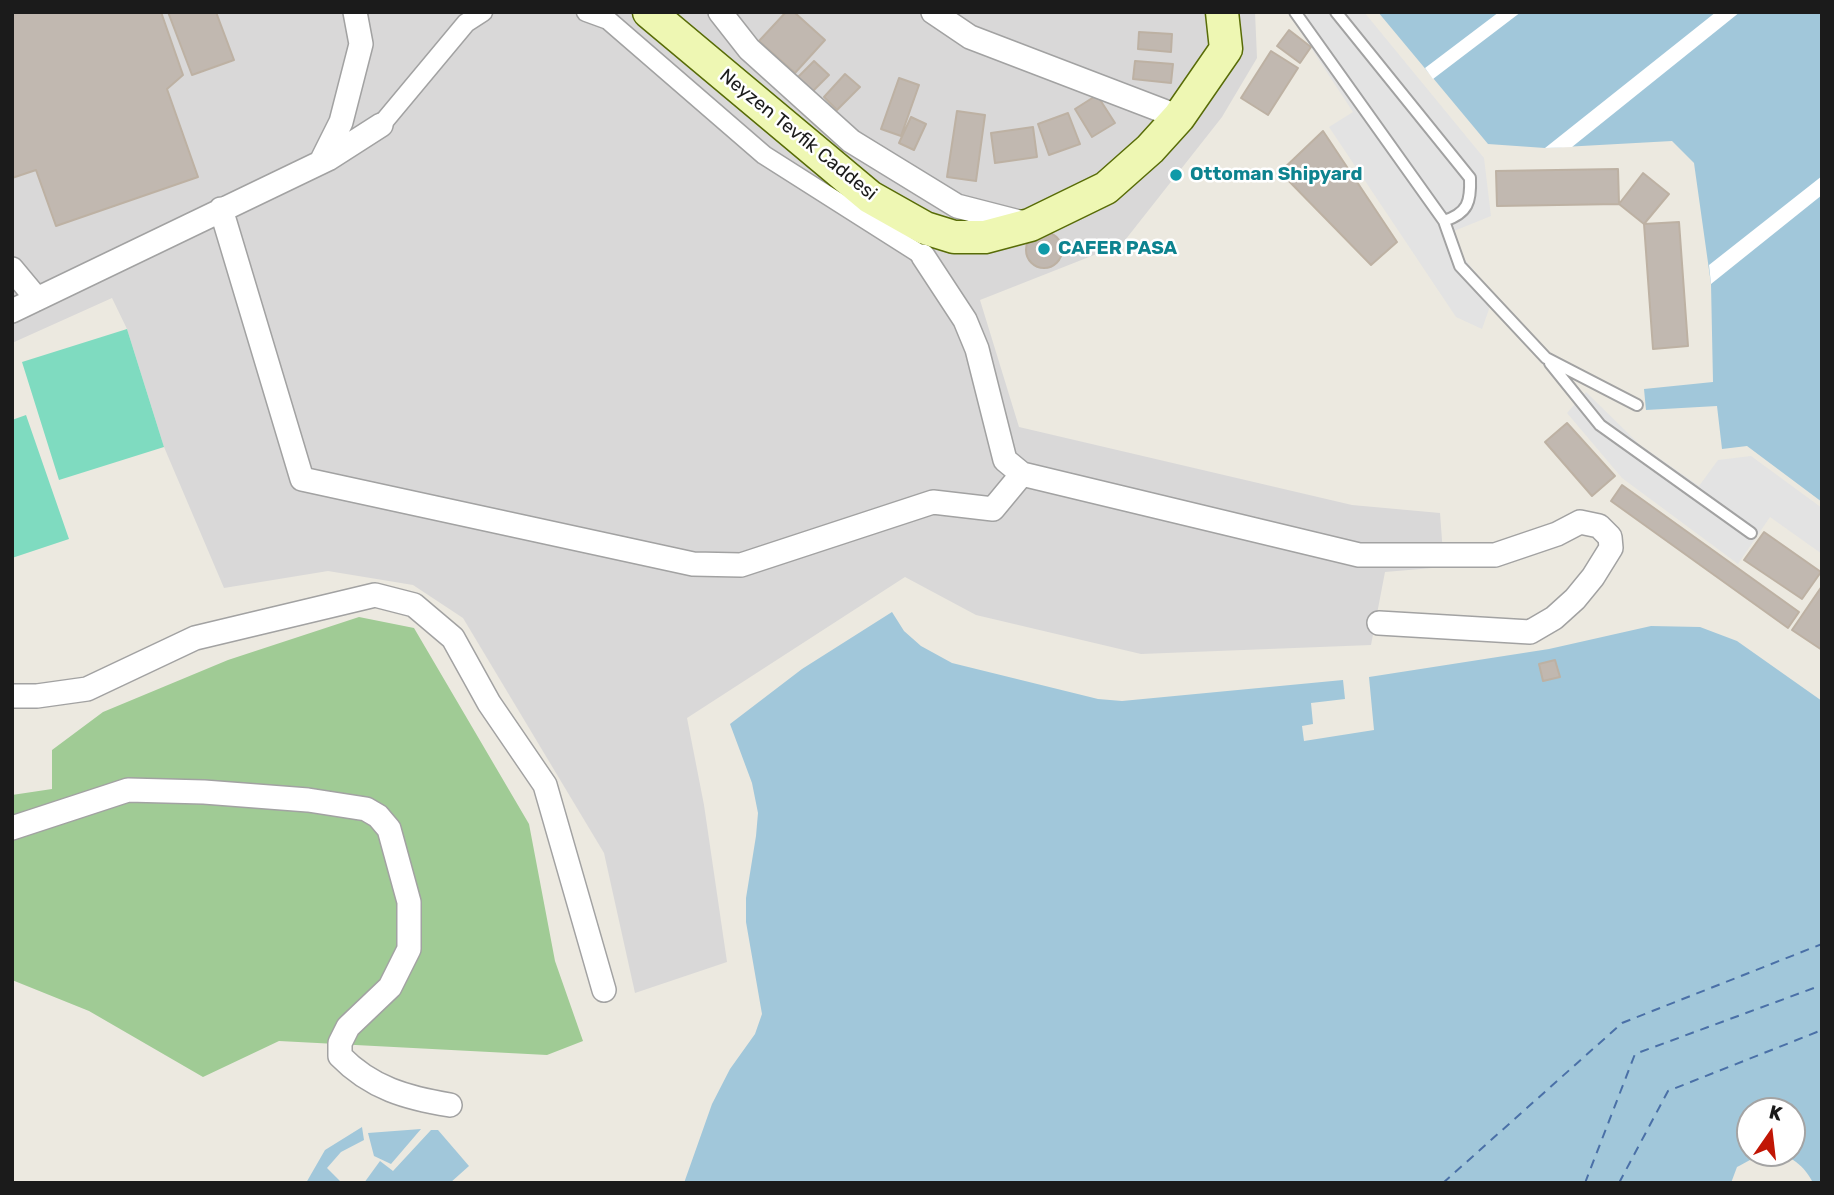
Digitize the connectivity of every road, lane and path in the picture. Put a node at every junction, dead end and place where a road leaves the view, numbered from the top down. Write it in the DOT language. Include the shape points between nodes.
graph roads {
  1 [pos="355,12"];
  2 [pos="483,12"];
  3 [pos="586,12"];
  4 [pos="649,12"];
  5 [pos="720,12"];
  6 [pos="933,12"];
  7 [pos="1222,12"];
  8 [pos="1295,12"];
  9 [pos="1336,12"];
  10 [pos="1179,117"];
  11 [pos="381,125"];
  12 [pos="321,162"];
  13 [pos="221,209"];
  14 [pos="1444,221"];
  15 [pos="1030,225"];
  16 [pos="923,256"];
  17 [pos="12,269"];
  18 [pos="37,299"];
  19 [pos="12,311"];
  20 [pos="1546,358"];
  21 [pos="1637,405"];
  22 [pos="1022,474"];
  23 [pos="1751,533"];
  24 [pos="1380,623"];
  25 [pos="12,696"];
  26 [pos="12,828"];
  27 [pos="604,990"];
  28 [pos="450,1105"];
  1 -- 12 [label="street" via="361,44 341,122"];
  2 -- 11 [label="street" via="466,23"];
  3 -- 16 [label="street" via="608,20 764,155"];
  4 -- 15 [label="main road, Neyzen Tevfik Caddesi" via="870,197 914,222 954,237 985,237"];
  5 -- 15 [label="street" via="749,48 851,141 957,206"];
  6 -- 10 [label="street" via="970,37"];
  7 -- 10 [label="main road, Neyzen Tevfik Caddesi" via="1226,49"];
  8 -- 14 [label="lane"];
  9 -- 14 [label="lane" via="1470,178 1471,198 1457,217"];
  10 -- 15 [label="main road, Neyzen Tevfik Caddesi" via="1106,188"];
  11 -- 12 [label="street"];
  12 -- 13 [label="street"];
  13 -- 18 [label="street"];
  13 -- 22 [label="street" via="302,479 693,564 741,565 933,502 993,509"];
  14 -- 20 [label="lane" via="1460,266"];
  16 -- 22 [label="street" via="965,320 977,349 1005,460"];
  17 -- 18 [label="street"];
  18 -- 19 [label="street"];
  20 -- 21 [label="lane"];
  20 -- 23 [label="lane" via="1600,425"];
  22 -- 24 [label="street" via="1359,555 1495,555 1580,522 1600,526 1610,537 1611,548 1575,599 1530,632"];
  25 -- 27 [label="street" via="87,689 195,638 375,594 414,605 453,638 489,704 545,785"];
  26 -- 28 [label="street" via="128,790 308,800 366,809 378,816 389,829 410,902 409,949 390,987 348,1027 340,1056 355,1072 389,1090"];
}
